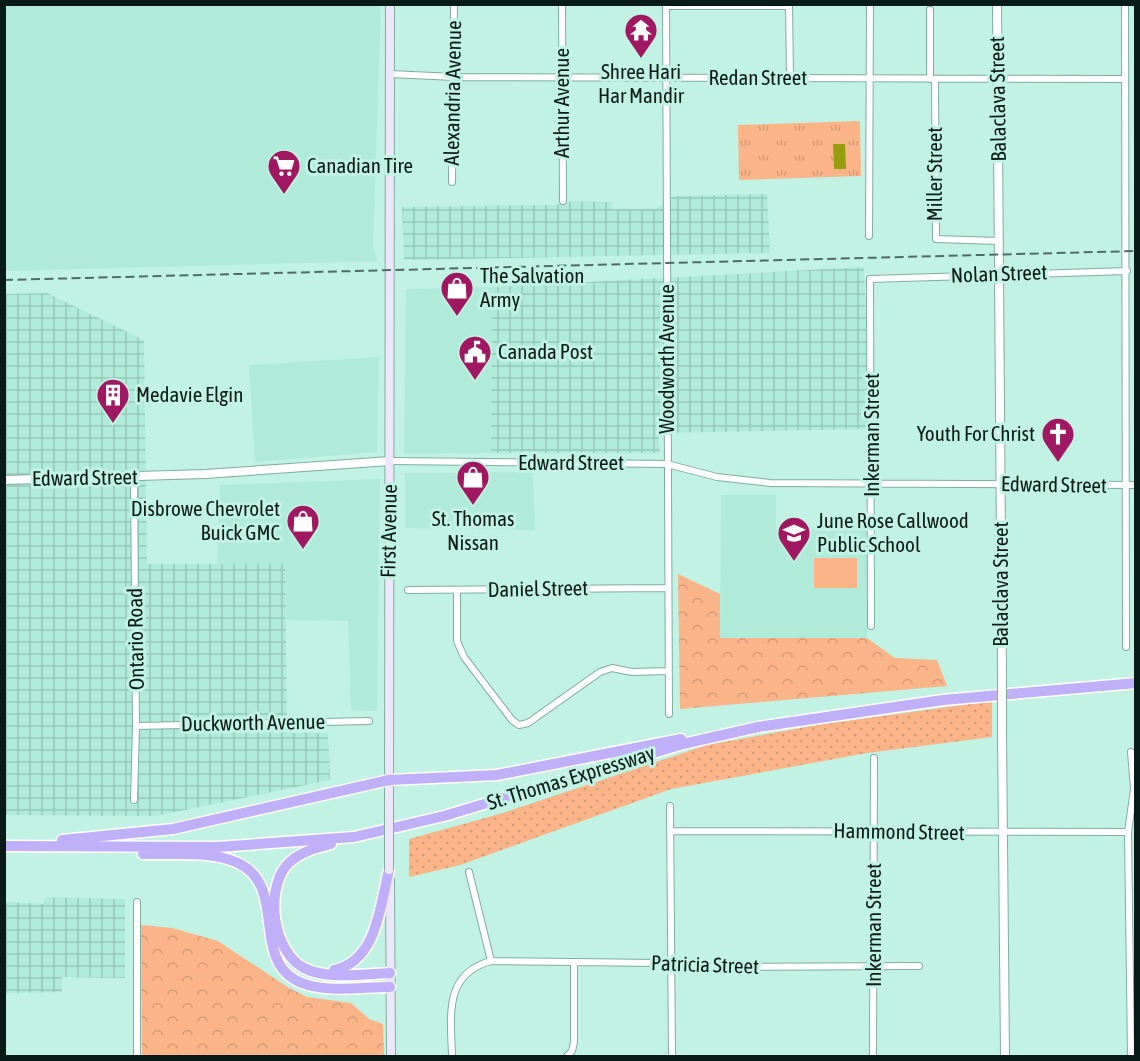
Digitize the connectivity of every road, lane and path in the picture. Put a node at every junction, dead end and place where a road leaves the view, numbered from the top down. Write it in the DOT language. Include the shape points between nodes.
graph roads {
  1 [pos="390,4"];
  2 [pos="454,4"];
  3 [pos="562,4"];
  4 [pos="870,4"];
  5 [pos="997,4"];
  6 [pos="1125,4"];
  7 [pos="666,5"];
  8 [pos="789,5"];
  9 [pos="930,10"];
  10 [pos="390,74"];
  11 [pos="455,76"];
  12 [pos="562,77"];
  13 [pos="666,78"];
  14 [pos="790,78"];
  15 [pos="871,79"];
  16 [pos="932,80"];
  17 [pos="998,80"];
  18 [pos="1125,80"];
  19 [pos="452,182"];
  20 [pos="563,201"];
  21 [pos="869,236"];
  22 [pos="999,241"];
  23 [pos="1127,271"];
  24 [pos="999,274"];
  25 [pos="870,279"];
  26 [pos="390,461"];
  27 [pos="667,464"];
  28 [pos="134,477"];
  29 [pos="4,480"];
  30 [pos="873,484"];
  31 [pos="1000,484"];
  32 [pos="1132,485"];
  33 [pos="668,588"];
  34 [pos="408,590"];
  35 [pos="457,590"];
  36 [pos="872,626"];
  37 [pos="1126,647"];
  38 [pos="668,671"];
  39 [pos="1136,683"];
  40 [pos="669,714"];
  41 [pos="369,721"];
  42 [pos="136,726"];
  43 [pos="758,727"];
  44 [pos="1131,752"];
  45 [pos="874,758"];
  46 [pos="389,780"];
  47 [pos="1135,789"];
  48 [pos="134,801"];
  49 [pos="670,806"];
  50 [pos="670,831"];
  51 [pos="874,831"];
  52 [pos="1002,832"];
  53 [pos="1128,832"];
  54 [pos="354,837"];
  55 [pos="4,844"];
  56 [pos="81,847"];
  57 [pos="389,870"];
  58 [pos="469,872"];
  59 [pos="137,902"];
  60 [pos="491,961"];
  61 [pos="574,962"];
  62 [pos="874,966"];
  63 [pos="919,966"];
  64 [pos="671,967"];
  65 [pos="312,971"];
  66 [pos="390,973"];
  67 [pos="390,987"];
  68 [pos="137,1056"];
  69 [pos="392,1056"];
  70 [pos="452,1056"];
  71 [pos="567,1056"];
  72 [pos="672,1056"];
  73 [pos="873,1056"];
  74 [pos="1005,1056"];
  75 [pos="1131,1056"];
  1 -- 10 [label="main road, First Avenue"];
  2 -- 11 [label="street, Alexandria Avenue"];
  3 -- 12 [label="street, Arthur Avenue"];
  4 -- 15 [label="street"];
  5 -- 17 [label="street, Balaclava Street"];
  6 -- 18 [label="street"];
  7 -- 8 [label="street"];
  7 -- 13 [label="street, Woodworth Avenue"];
  8 -- 14 [label="street"];
  9 -- 16 [label="street"];
  10 -- 11 [label="street, Redan Street"];
  10 -- 26 [label="main road, First Avenue"];
  11 -- 12 [label="street, Redan Street"];
  11 -- 19 [label="street, Alexandria Avenue"];
  12 -- 13 [label="street, Redan Street"];
  12 -- 20 [label="street, Arthur Avenue"];
  13 -- 14 [label="street, Redan Street"];
  13 -- 27 [label="street, Woodworth Avenue"];
  14 -- 15 [label="street, Redan Street"];
  15 -- 16 [label="street, Redan Street"];
  15 -- 21 [label="street"];
  16 -- 17 [label="street, Redan Street"];
  16 -- 22 [label="street, Miller Street" via="936,239"];
  17 -- 18 [label="street, Redan Street"];
  17 -- 22 [label="street, Balaclava Street"];
  18 -- 23 [label="street"];
  22 -- 24 [label="street, Balaclava Street"];
  23 -- 24 [label="street, Nolan Street"];
  23 -- 32 [label="street"];
  24 -- 25 [label="street, Nolan Street"];
  24 -- 31 [label="street, Balaclava Street"];
  25 -- 30 [label="street, Inkerman Street"];
  26 -- 27 [label="street, Edward Street"];
  26 -- 28 [label="street, Edward Street"];
  26 -- 46 [label="main road, First Avenue"];
  27 -- 30 [label="street, Edward Street" via="742,482"];
  27 -- 33 [label="street, Woodworth Avenue"];
  28 -- 29 [label="street, Edward Street"];
  28 -- 42 [label="street, Ontario Road"];
  30 -- 31 [label="street, Edward Street"];
  30 -- 36 [label="street, Inkerman Street"];
  31 -- 32 [label="street, Edward Street"];
  31 -- 52 [label="street, Balaclava Street, bridge"];
  32 -- 37 [label="street"];
  33 -- 35 [label="street, Daniel Street"];
  33 -- 38 [label="street, Woodworth Avenue"];
  34 -- 35 [label="street, Daniel Street"];
  35 -- 38 [label="street" via="458,641 464,657 519,725 528,723 600,672 612,668"];
  38 -- 40 [label="street, Woodworth Avenue"];
  39 -- 43 [label="highway, St. Thomas Expressway" via="944,700"];
  41 -- 42 [label="street, Duckworth Avenue"];
  42 -- 48 [label="street, Ontario Road"];
  43 -- 46 [label="highway" via="496,776"];
  43 -- 54 [label="highway, St. Thomas Expressway" via="683,744 444,816"];
  44 -- 47 [label="street"];
  45 -- 51 [label="street, Inkerman Street"];
  46 -- 55 [label="highway" via="173,829"];
  46 -- 57 [label="main road, First Avenue, bridge"];
  47 -- 53 [label="street"];
  49 -- 50 [label="street"];
  50 -- 51 [label="street, Hammond Street"];
  50 -- 64 [label="street"];
  51 -- 52 [label="street, Hammond Street"];
  51 -- 62 [label="street, Inkerman Street"];
  52 -- 53 [label="street, Hammond Street"];
  52 -- 74 [label="street, Balaclava Street"];
  53 -- 75 [label="street"];
  54 -- 56 [label="highway, St. Thomas Expressway" via="253,846"];
  54 -- 65 [label="highway" via="296,858 280,874 277,925 281,945 295,962"];
  55 -- 56 [label="highway, St. Thomas Expressway"];
  56 -- 67 [label="highway" via="114,853 213,856 238,863 255,874 264,889 271,946 289,974 318,987"];
  57 -- 65 [label="highway" via="366,950 342,968"];
  57 -- 66 [label="main road, First Avenue"];
  58 -- 60 [label="street"];
  59 -- 68 [label="street"];
  60 -- 61 [label="street, Patricia Street"];
  60 -- 70 [label="street" via="466,972 454,993"];
  61 -- 64 [label="street, Patricia Street" via="659,963"];
  61 -- 71 [label="street" via="574,1042"];
  62 -- 63 [label="street, Patricia Street"];
  62 -- 64 [label="street, Patricia Street"];
  62 -- 73 [label="street, Inkerman Street"];
  64 -- 72 [label="street"];
  65 -- 66 [label="highway"];
  66 -- 67 [label="main road, First Avenue"];
  67 -- 69 [label="main road, First Avenue"];
}
